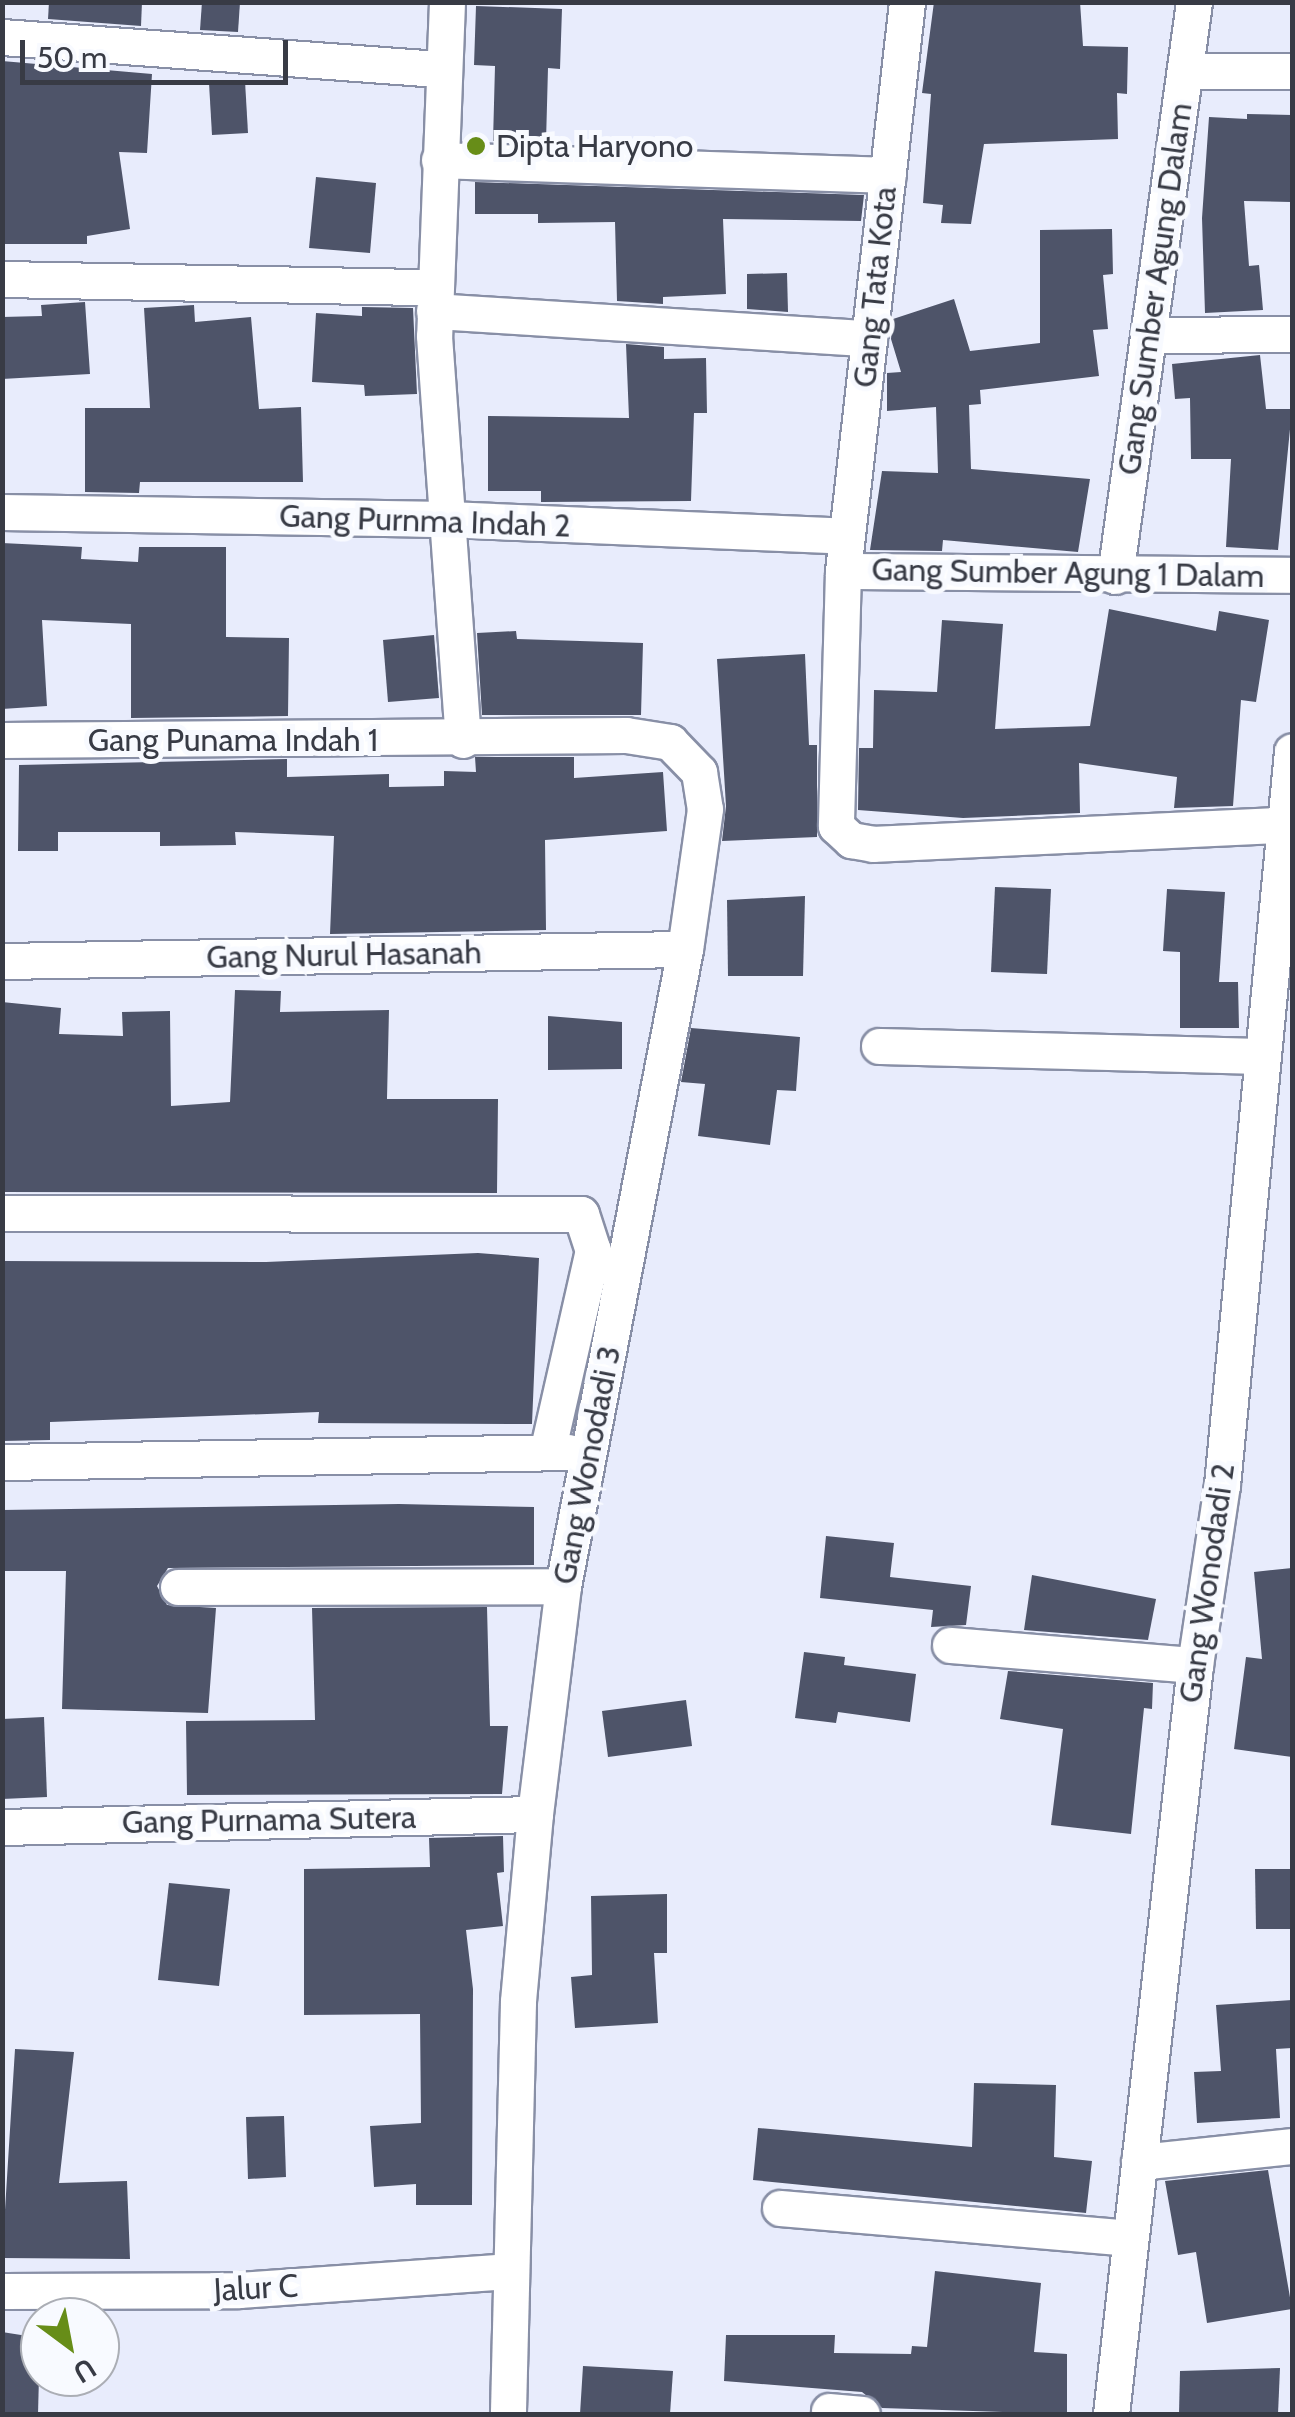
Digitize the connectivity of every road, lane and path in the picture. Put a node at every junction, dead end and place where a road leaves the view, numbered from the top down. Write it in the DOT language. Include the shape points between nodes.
graph roads {
  1 [pos="447,2"];
  2 [pos="907,2"];
  3 [pos="1194,2"];
  4 [pos="2,38"];
  5 [pos="442,69"];
  6 [pos="1185,70"];
  7 [pos="1292,71"];
  8 [pos="439,160"];
  9 [pos="888,174"];
  10 [pos="2,279"];
  11 [pos="434,299"];
  12 [pos="1292,334"];
  13 [pos="1151,335"];
  14 [pos="869,338"];
  15 [pos="2,512"];
  16 [pos="448,519"];
  17 [pos="845,554"];
  18 [pos="1292,575"];
  19 [pos="1115,576"];
  20 [pos="2,740"];
  21 [pos="463,740"];
  22 [pos="1292,751"];
  23 [pos="1288,824"];
  24 [pos="685,949"];
  25 [pos="2,961"];
  26 [pos="879,1046"];
  27 [pos="1262,1056"];
  28 [pos="2,1213"];
  29 [pos="547,1452"];
  30 [pos="589,1452"];
  31 [pos="2,1462"];
  32 [pos="563,1586"];
  33 [pos="178,1587"];
  34 [pos="950,1645"];
  35 [pos="1196,1665"];
  36 [pos="535,1814"];
  37 [pos="2,1827"];
  38 [pos="1292,2146"];
  39 [pos="1140,2162"];
  40 [pos="780,2208"];
  41 [pos="1128,2238"];
  42 [pos="510,2270"];
  43 [pos="2,2291"];
  44 [pos="508,2414"];
  45 [pos="1111,2414"];
  1 -- 5 [label="street"];
  2 -- 9 [label="street, Gang Tata Kota"];
  3 -- 6 [label="street, Gang Sumber Agung Dalam"];
  4 -- 5 [label="street"];
  5 -- 8 [label="street"];
  6 -- 7 [label="street"];
  6 -- 13 [label="street, Gang Sumber Agung Dalam"];
  8 -- 9 [label="street"];
  8 -- 11 [label="street"];
  9 -- 14 [label="street, Gang Tata Kota"];
  10 -- 11 [label="street"];
  11 -- 14 [label="street"];
  11 -- 16 [label="street"];
  12 -- 13 [label="street"];
  13 -- 19 [label="street, Gang Sumber Agung Dalam"];
  14 -- 17 [label="street, Gang Tata Kota"];
  15 -- 16 [label="street, Gang Purnma Indah 2"];
  16 -- 17 [label="street, Gang Purnma Indah 2"];
  16 -- 21 [label="street"];
  17 -- 19 [label="street, Gang Sumber Agung 1 Dalam"];
  17 -- 23 [label="street, Gang Tata Kota" via="836,826 851,840"];
  18 -- 19 [label="street, Gang Sumber Agung 1 Dalam"];
  20 -- 21 [label="street, Gang Punama Indah 1"];
  21 -- 24 [label="street, Gang Wonodadi 3" via="658,737 689,755 700,772 705,809"];
  22 -- 23 [label="street, Gang Wonodadi 2"];
  23 -- 27 [label="street, Gang Wonodadi 2"];
  24 -- 25 [label="street, Gang Nurul Hasanah"];
  24 -- 30 [label="street, Gang Wonodadi 3"];
  26 -- 27 [label="street"];
  27 -- 35 [label="street, Gang Wonodadi 2" via="1222,1485"];
  28 -- 29 [label="street" via="574,1211 587,1221 594,1250"];
  29 -- 30 [label="street"];
  29 -- 31 [label="street"];
  30 -- 32 [label="street, Gang Wonodadi 3"];
  32 -- 33 [label="street"];
  32 -- 36 [label="street, Gang Wonodadi 3"];
  34 -- 35 [label="street"];
  35 -- 39 [label="street, Gang Wonodadi 2"];
  36 -- 37 [label="street, Gang Purnama Sutera"];
  36 -- 42 [label="street, Gang Wonodadi 3" via="518,2002"];
  38 -- 39 [label="street"];
  39 -- 41 [label="street, Gang Wonodadi 2"];
  40 -- 41 [label="street"];
  41 -- 45 [label="street, Gang Wonodadi 2"];
  42 -- 43 [label="street, Jalur C" via="202,2291"];
  42 -- 44 [label="street, Gang Wonodadi 3"];
}
